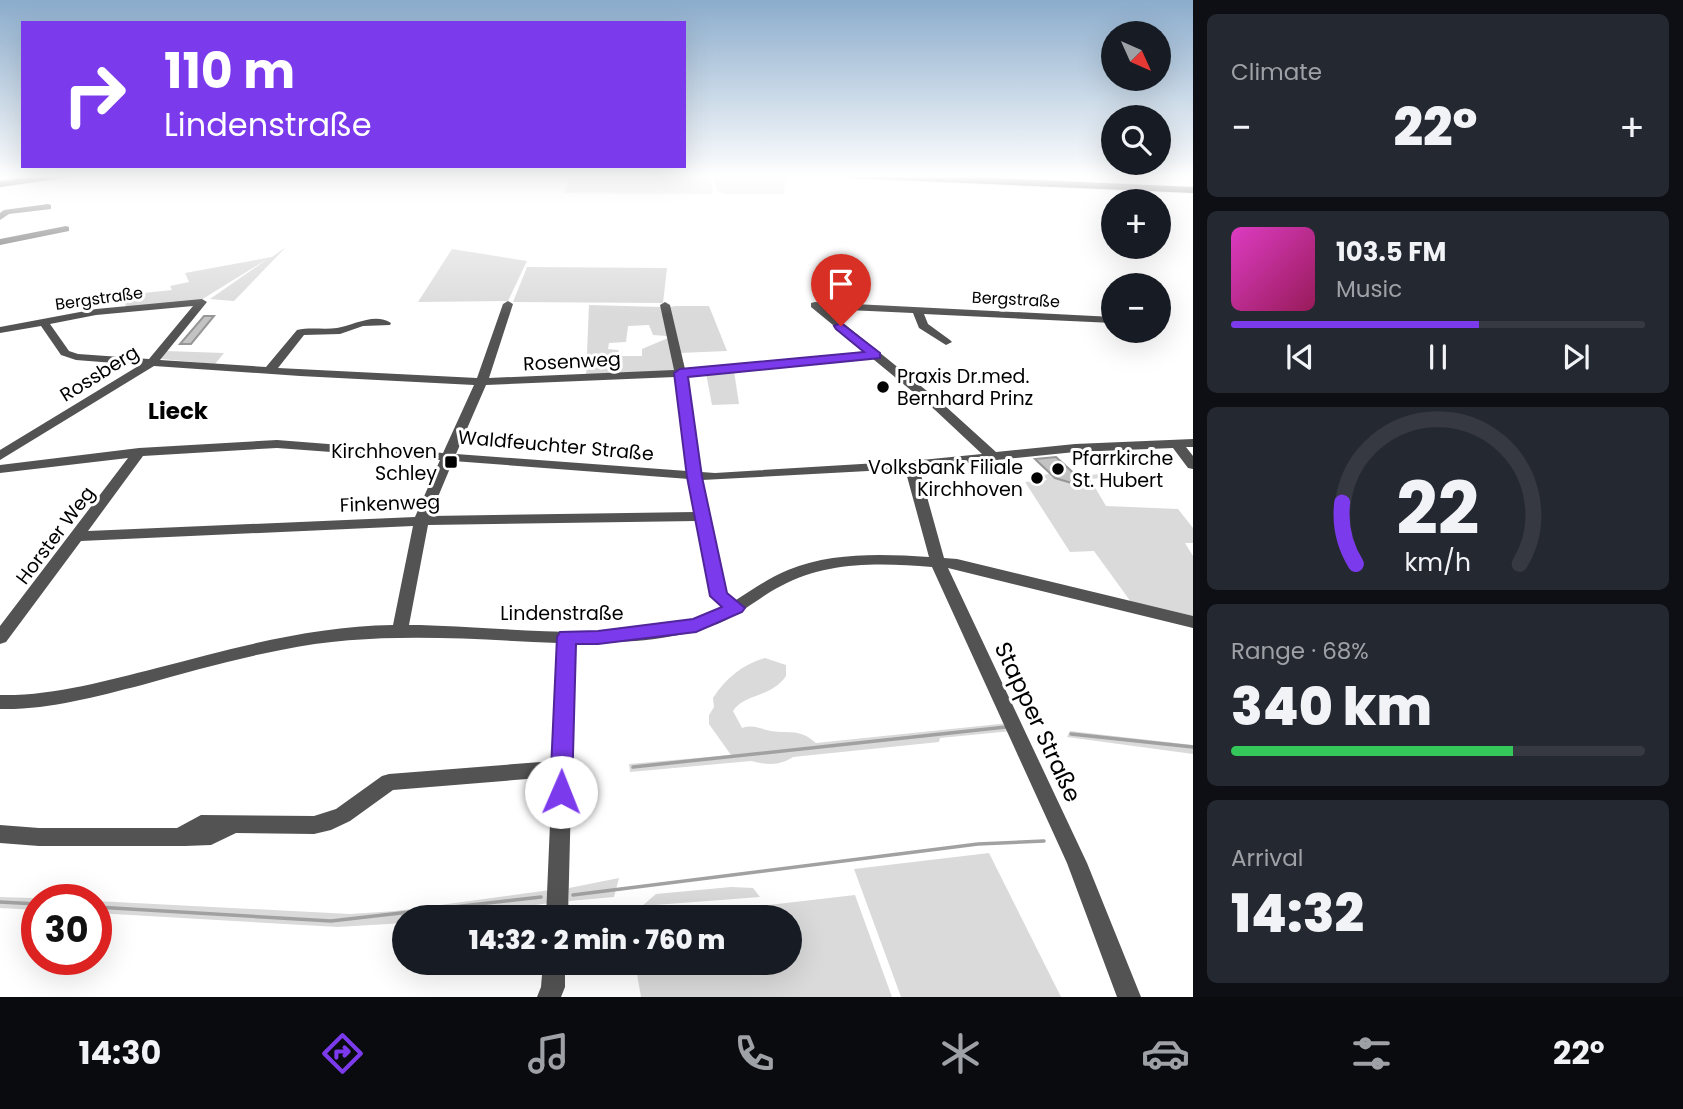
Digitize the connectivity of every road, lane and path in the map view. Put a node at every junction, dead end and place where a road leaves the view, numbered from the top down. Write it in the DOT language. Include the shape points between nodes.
graph roads {
  1 [pos="66,229"];
  2 [pos="0,242"];
  3 [pos="202,302"];
  4 [pos="508,304"];
  5 [pos="665,305"];
  6 [pos="918,310"];
  7 [pos="1101,319"];
  8 [pos="44,321"];
  9 [pos="386,323"];
  10 [pos="0,330"];
  11 [pos="946,342"];
  12 [pos="875,355"];
  13 [pos="151,363"];
  14 [pos="270,370"];
  15 [pos="680,373"];
  16 [pos="482,382"];
  17 [pos="1176,443"];
  18 [pos="1193,443"];
  19 [pos="139,452"];
  20 [pos="450,455"];
  21 [pos="0,456"];
  22 [pos="995,457"];
  23 [pos="1193,465"];
  24 [pos="911,466"];
  25 [pos="0,469"];
  26 [pos="695,477"];
  27 [pos="703,516"];
  28 [pos="421,521"];
  29 [pos="79,536"];
  30 [pos="937,563"];
  31 [pos="736,608"];
  32 [pos="1193,622"];
  33 [pos="400,631"];
  34 [pos="567,637"];
  35 [pos="0,638"];
  36 [pos="0,702"];
  37 [pos="561,768"];
  38 [pos="0,834"];
  39 [pos="557,905"];
  40 [pos="553,975"];
  41 [pos="549,997"];
  42 [pos="1129,997"];
  1 -- 2 [label="street"];
  3 -- 8 [label="street, Bergstraße"];
  3 -- 13 [label="street, Rossberg"];
  4 -- 16 [label="street"];
  5 -- 15 [label="street"];
  6 -- 7 [label="street, Bergstraße"];
  6 -- 11 [label="street" via="923,326"];
  6 -- 12 [label="street, Bergstraße" via="815,305"];
  8 -- 10 [label="street, Bergstraße"];
  8 -- 13 [label="street, Rosenweg" via="67,354"];
  9 -- 14 [label="street" via="362,323 340,331 298,330"];
  12 -- 15 [label="street, Rosenweg"];
  12 -- 22 [label="street"];
  13 -- 14 [label="street, Rosenweg"];
  13 -- 21 [label="street, Rossberg"];
  14 -- 16 [label="street, Rosenweg"];
  15 -- 16 [label="street, Rosenweg"];
  15 -- 26 [label="street"];
  16 -- 20 [label="street"];
  17 -- 18 [label="street, Waldfeuchter Straße"];
  17 -- 22 [label="street, Waldfeuchter Straße"];
  17 -- 23 [label="street"];
  19 -- 20 [label="street, Waldfeuchter Straße" via="277,444"];
  19 -- 25 [label="street, Waldfeuchter Straße"];
  19 -- 29 [label="street, Horster Weg"];
  20 -- 26 [label="street, Waldfeuchter Straße"];
  20 -- 28 [label="street"];
  22 -- 24 [label="street, Waldfeuchter Straße"];
  24 -- 26 [label="street, Waldfeuchter Straße"];
  24 -- 30 [label="street, Stapper Straße"];
  26 -- 27 [label="street"];
  27 -- 28 [label="street, Finkenweg"];
  27 -- 31 [label="street" via="719,596"];
  28 -- 29 [label="street, Finkenweg"];
  28 -- 33 [label="street"];
  29 -- 35 [label="street, Horster Weg"];
  30 -- 31 [label="street, Lindenstraße" via="821,565 774,582"];
  30 -- 32 [label="street, Lindenstraße" via="992,572"];
  30 -- 42 [label="street, Stapper Straße" via="1077,863"];
  31 -- 34 [label="street, Lindenstraße" via="696,625 598,638"];
  33 -- 34 [label="street, Lindenstraße"];
  33 -- 36 [label="street, Lindenstraße" via="309,639 75,695"];
  34 -- 37 [label="street"];
  37 -- 38 [label="street" via="389,782 331,821 314,825 234,824 211,836 180,837"];
  37 -- 39 [label="street"];
  40 -- 41 [label="street"];
}
